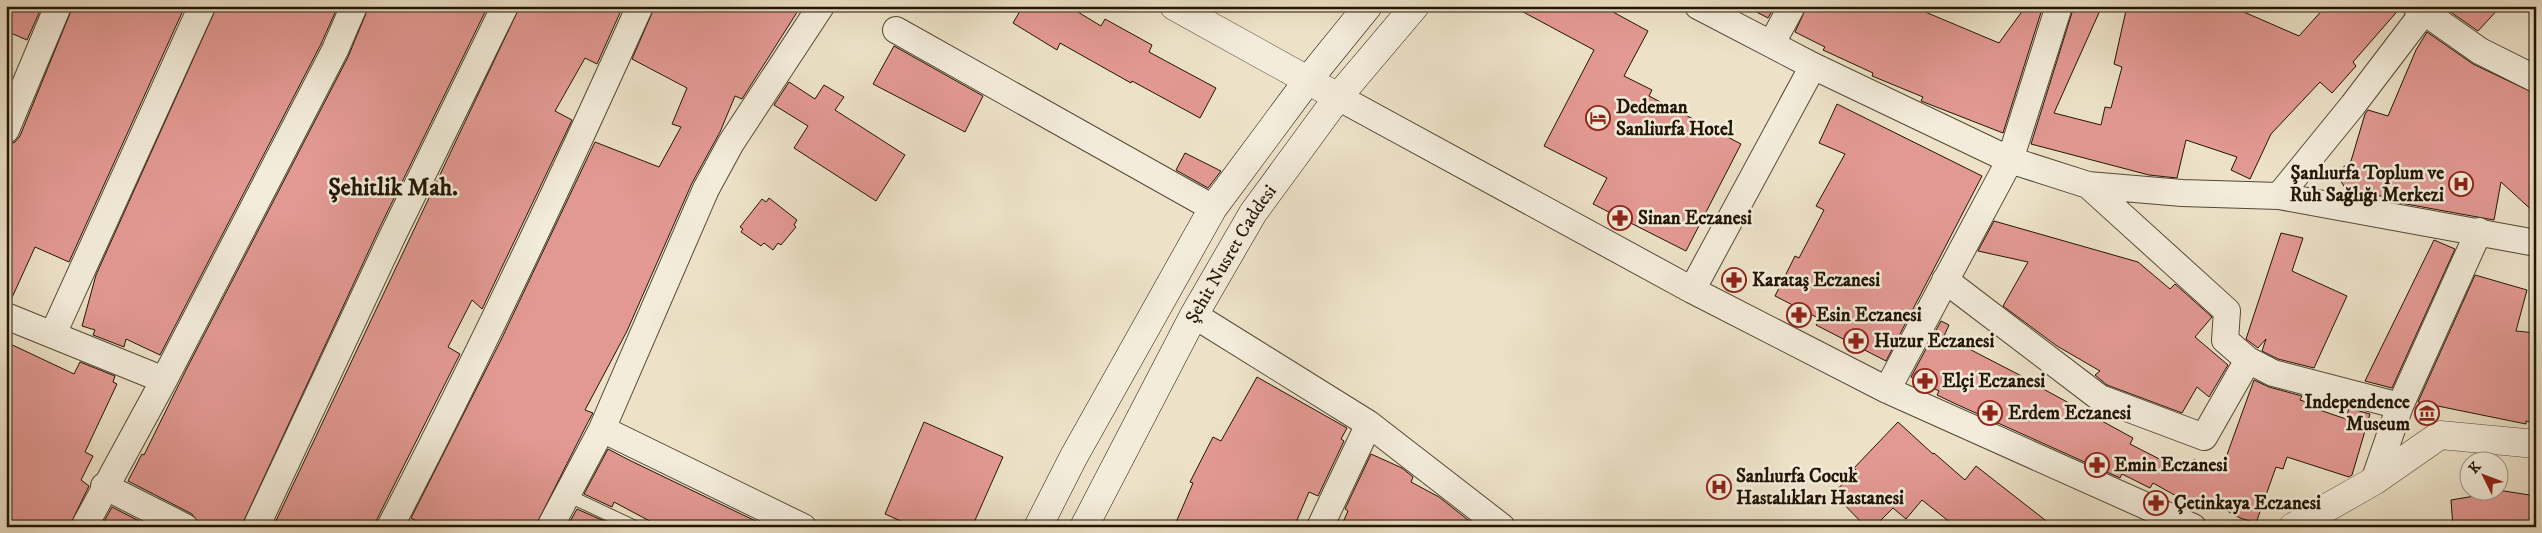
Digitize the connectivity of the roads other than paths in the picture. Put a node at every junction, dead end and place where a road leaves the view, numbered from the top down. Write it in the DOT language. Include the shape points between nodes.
graph roads {
  1 [pos="58,6"];
  2 [pos="202,6"];
  3 [pos="354,6"];
  4 [pos="505,6"];
  5 [pos="640,6"];
  6 [pos="821,6"];
  7 [pos="1174,6"];
  8 [pos="1368,6"];
  9 [pos="1414,6"];
  10 [pos="1698,6"];
  11 [pos="1792,6"];
  12 [pos="2059,6"];
  13 [pos="2419,10"];
  14 [pos="896,30"];
  15 [pos="1772,43"];
  16 [pos="1813,66"];
  17 [pos="2536,79"];
  18 [pos="1308,80"];
  19 [pos="1338,97"];
  20 [pos="6,130"];
  21 [pos="2010,160"];
  22 [pos="2088,185"];
  23 [pos="2279,196"];
  24 [pos="1213,208"];
  25 [pos="2479,231"];
  26 [pos="2536,243"];
  27 [pos="1946,280"];
  28 [pos="1692,290"];
  29 [pos="1194,315"];
  30 [pos="6,316"];
  31 [pos="53,334"];
  32 [pos="2248,360"];
  33 [pos="164,380"];
  34 [pos="1887,390"];
  35 [pos="2400,406"];
  36 [pos="1369,424"];
  37 [pos="602,429"];
  38 [pos="2536,444"];
  39 [pos="2374,481"];
  40 [pos="104,486"];
  41 [pos="567,495"];
  42 [pos="84,527"];
  43 [pos="185,527"];
  44 [pos="256,527"];
  45 [pos="390,527"];
  46 [pos="550,527"];
  47 [pos="635,527"];
  48 [pos="803,527"];
  49 [pos="1038,527"];
  50 [pos="1084,527"];
  51 [pos="1320,527"];
  52 [pos="1502,527"];
  53 [pos="2193,527"];
  54 [pos="2293,527"];
  1 -- 20 [label="street"];
  2 -- 31 [label="street"];
  3 -- 33 [label="street" via="335,50"];
  4 -- 44 [label="street"];
  5 -- 45 [label="street" via="470,371"];
  6 -- 37 [label="street" via="731,143 706,189"];
  7 -- 18 [label="main road"];
  8 -- 18 [label="main road, Şehit Nusret Caddesi"];
  9 -- 19 [label="main road, Şehit Nusret Caddesi"];
  10 -- 15 [label="street"];
  11 -- 15 [label="street"];
  12 -- 21 [label="street"];
  13 -- 17 [label="street" via="2480,51"];
  13 -- 23 [label="street" via="2353,105"];
  14 -- 24 [label="street"];
  15 -- 16 [label="street"];
  16 -- 21 [label="street"];
  16 -- 28 [label="street"];
  18 -- 19 [label="main road"];
  18 -- 24 [label="main road, Şehit Nusret Caddesi"];
  19 -- 28 [label="street"];
  19 -- 29 [label="main road, Şehit Nusret Caddesi" via="1253,213"];
  21 -- 22 [label="street"];
  21 -- 27 [label="street"];
  22 -- 23 [label="street" via="2182,193"];
  22 -- 32 [label="street" via="2227,312 2225,340"];
  23 -- 25 [label="street"];
  24 -- 49 [label="main road, Şehit Nusret Caddesi" via="1073,458"];
  25 -- 26 [label="street"];
  25 -- 35 [label="street"];
  27 -- 32 [label="street" via="2100,398 2204,437"];
  27 -- 34 [label="street"];
  28 -- 34 [label="street"];
  29 -- 36 [label="street"];
  29 -- 50 [label="main road, Şehit Nusret Caddesi"];
  30 -- 31 [label="street"];
  31 -- 33 [label="street"];
  32 -- 35 [label="street" via="2273,373"];
  33 -- 40 [label="street"];
  34 -- 53 [label="street"];
  35 -- 39 [label="street"];
  36 -- 51 [label="street"];
  36 -- 52 [label="street"];
  37 -- 41 [label="street"];
  37 -- 48 [label="street"];
  38 -- 39 [label="main road" via="2440,435"];
  39 -- 54 [label="main road"];
  40 -- 42 [label="street"];
  40 -- 43 [label="street"];
  41 -- 46 [label="street"];
  41 -- 47 [label="lane"];
}
